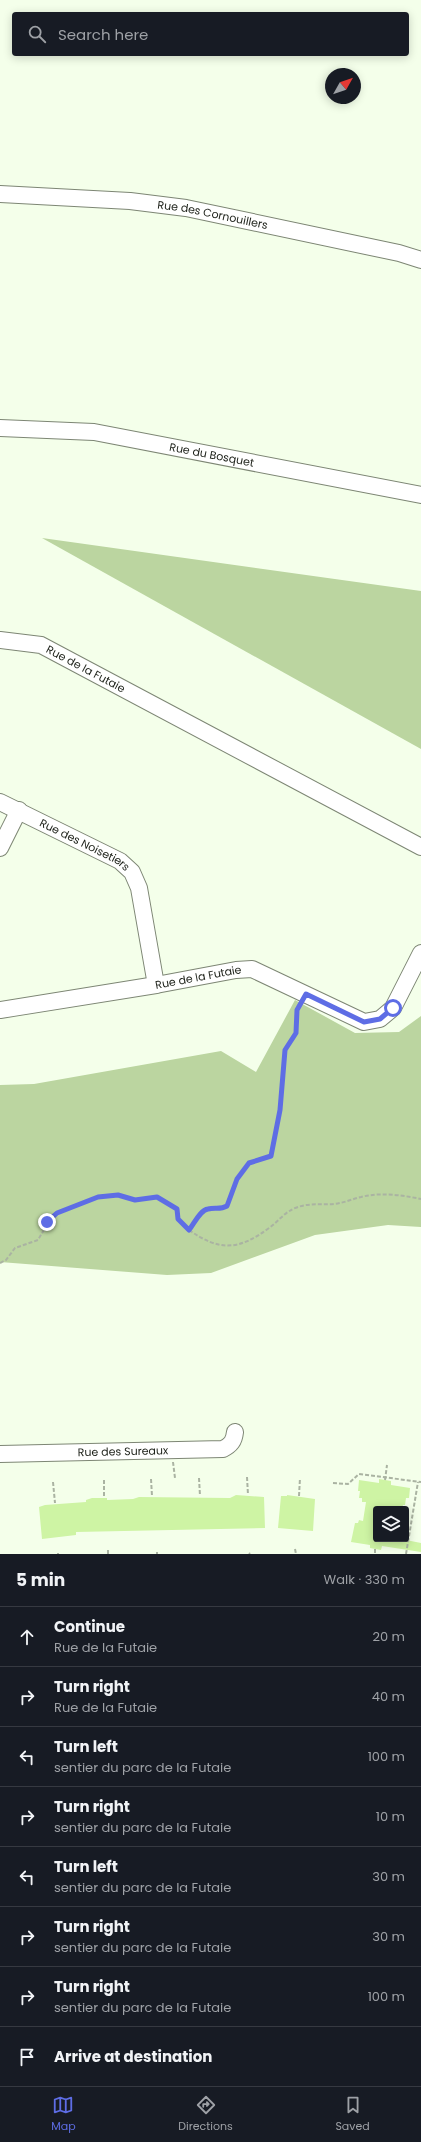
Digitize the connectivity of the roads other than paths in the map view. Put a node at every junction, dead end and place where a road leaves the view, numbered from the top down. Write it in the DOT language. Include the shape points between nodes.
graph roads {
  1 [pos="0,194"];
  2 [pos="421,260"];
  3 [pos="0,428"];
  4 [pos="421,495"];
  5 [pos="0,640"];
  6 [pos="0,802"];
  7 [pos="19,810"];
  8 [pos="421,847"];
  9 [pos="0,848"];
  10 [pos="421,953"];
  11 [pos="156,985"];
  12 [pos="0,1010"];
  13 [pos="235,1432"];
  14 [pos="0,1454"];
  1 -- 2 [label="street, Rue des Cornouillers" via="130,201 186,208 399,253"];
  3 -- 4 [label="street, Rue du Bosquet" via="94,432"];
  5 -- 8 [label="street, Rue de la Futaie" via="41,645"];
  6 -- 7 [label="street, Rue des Noisetiers"];
  7 -- 9 [label="street"];
  7 -- 11 [label="street, Rue des Noisetiers" via="120,861 132,872 139,888"];
  10 -- 11 [label="street, Rue de la Futaie" via="393,1008 380,1019 364,1022 252,969"];
  11 -- 12 [label="street, Rue de la Futaie"];
  13 -- 14 [label="street, Rue des Sureaux" via="234,1440 223,1450"];
}
